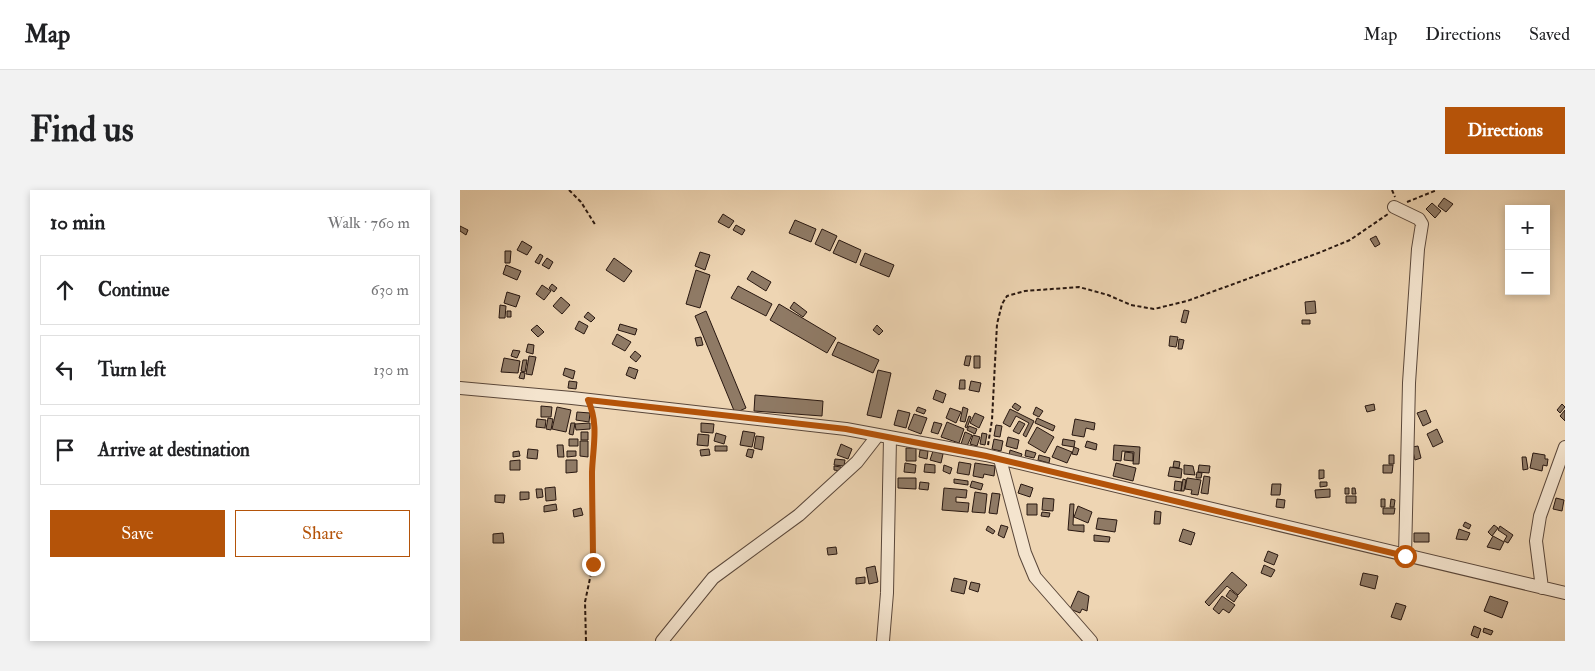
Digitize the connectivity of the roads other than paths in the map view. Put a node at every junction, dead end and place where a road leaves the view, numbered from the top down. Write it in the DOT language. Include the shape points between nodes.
graph roads {
  1 [pos="1394,207"];
  2 [pos="460,388"];
  3 [pos="884,436"];
  4 [pos="1565,447"];
  5 [pos="1000,459"];
  6 [pos="1405,556"];
  7 [pos="1542,588"];
  8 [pos="1565,593"];
  9 [pos="662,641"];
  10 [pos="883,641"];
  11 [pos="1090,641"];
  1 -- 6 [label="street" via="1419,219 1422,224 1409,382"];
  2 -- 3 [label="street" via="846,429"];
  3 -- 5 [label="street"];
  3 -- 9 [label="street" via="799,515 713,578"];
  3 -- 10 [label="street" via="887,592"];
  4 -- 7 [label="street" via="1537,533"];
  5 -- 6 [label="street"];
  5 -- 11 [label="street" via="1034,577"];
  6 -- 7 [label="street"];
  7 -- 8 [label="street"];
}
